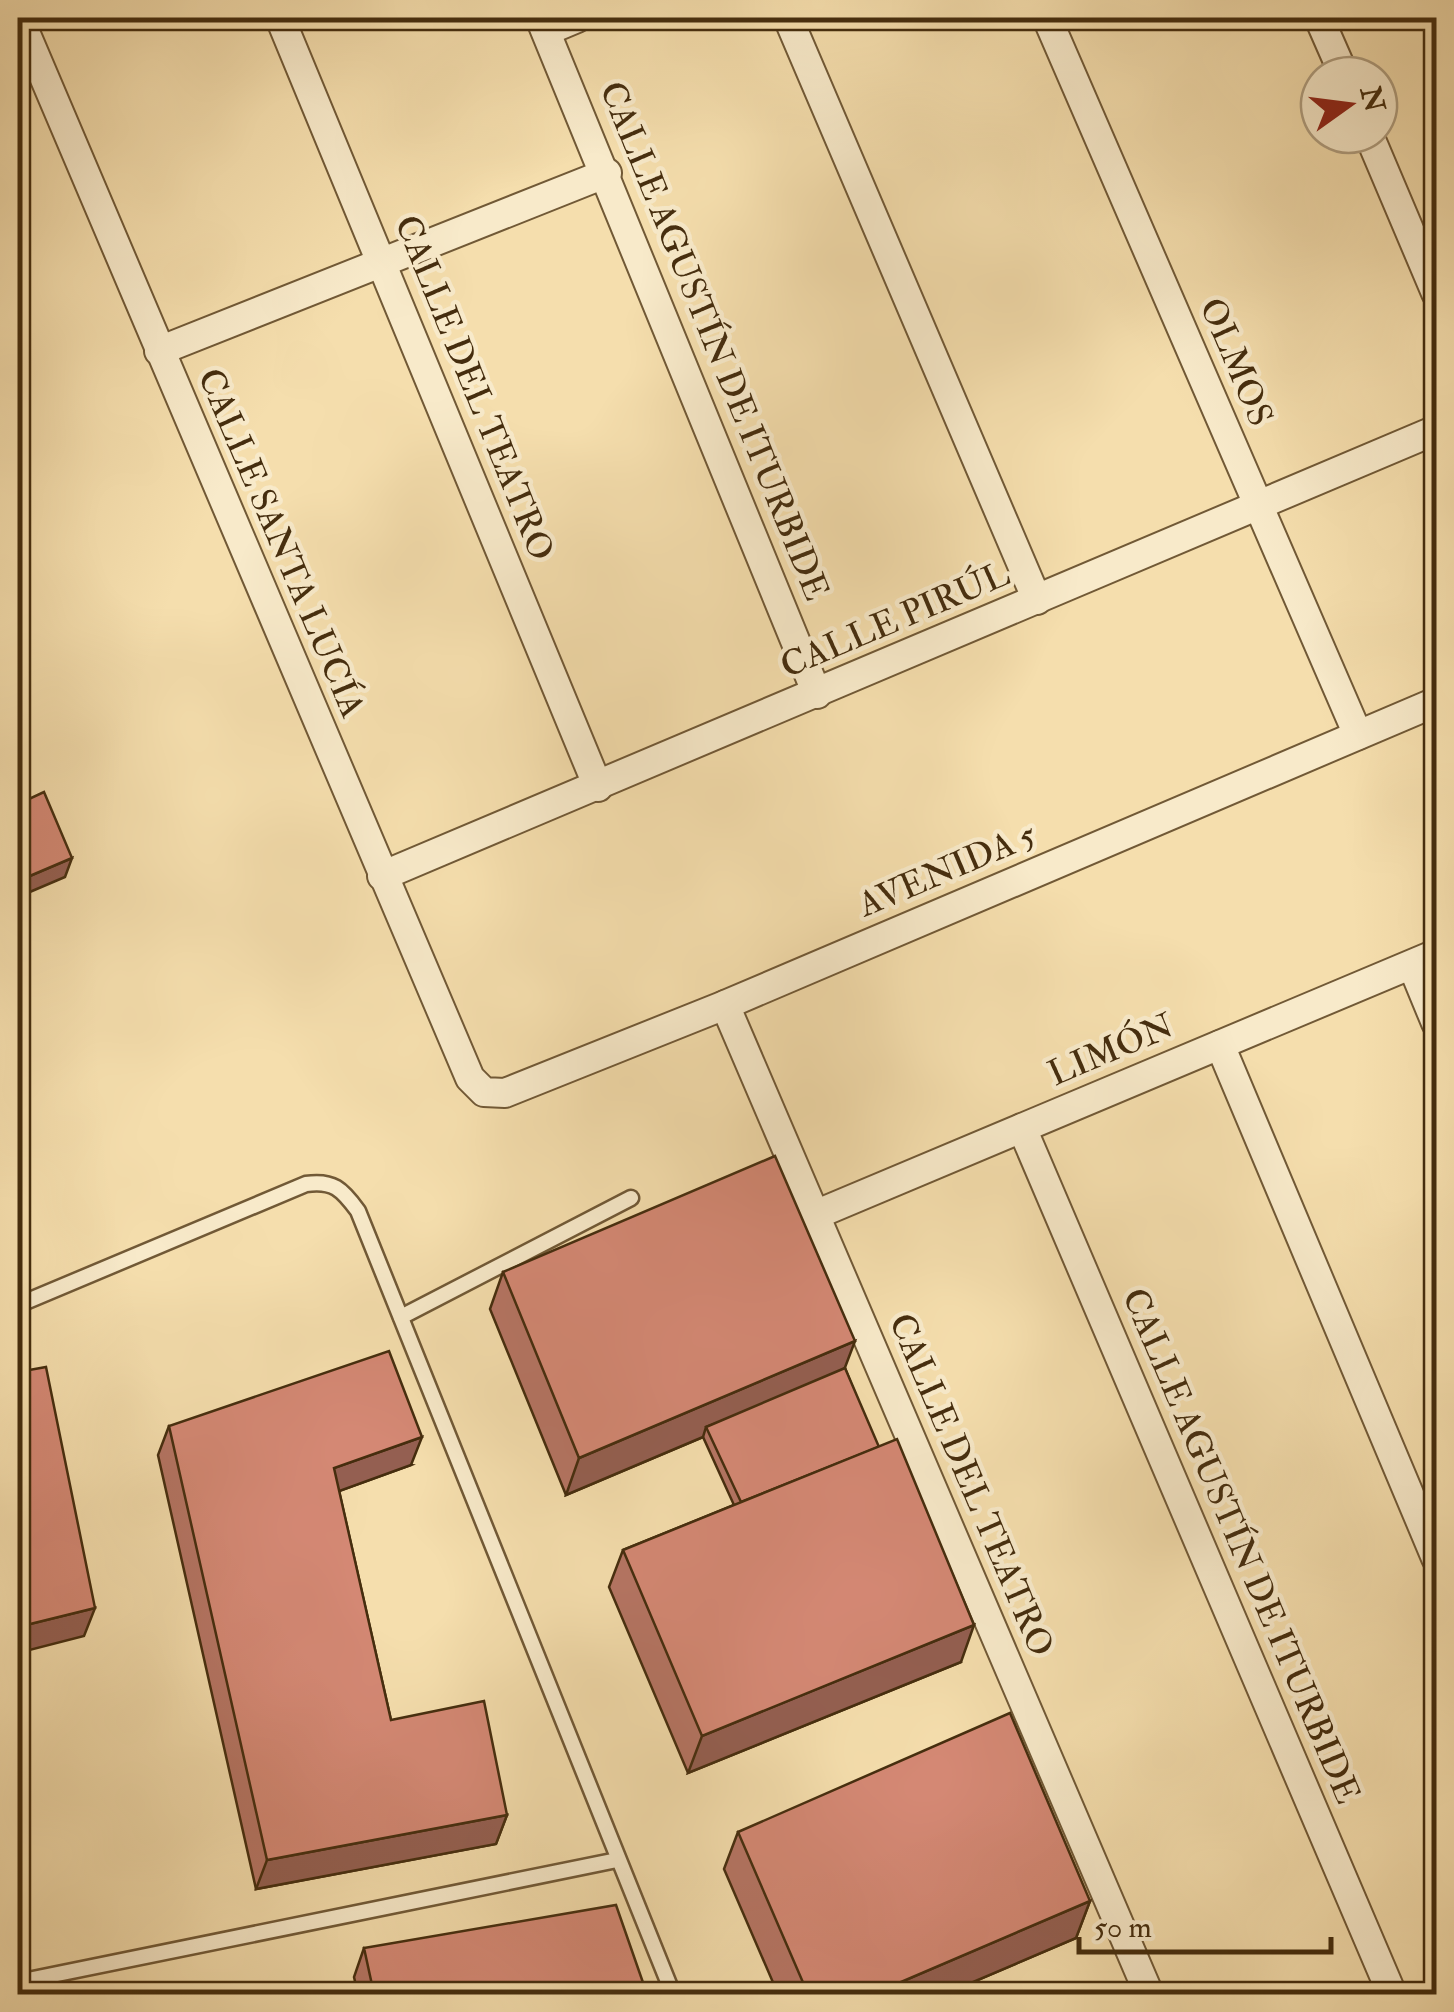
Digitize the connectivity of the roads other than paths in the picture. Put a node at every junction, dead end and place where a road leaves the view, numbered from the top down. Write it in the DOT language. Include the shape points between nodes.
graph roads {
  1 [pos="20,18"];
  2 [pos="280,18"];
  3 [pos="578,18"];
  4 [pos="788,18"];
  5 [pos="1046,18"];
  6 [pos="1319,18"];
  7 [pos="543,24"];
  8 [pos="1335,55"];
  9 [pos="1377,155"];
  10 [pos="607,174"];
  11 [pos="382,260"];
  12 [pos="1436,293"];
  13 [pos="159,350"];
  14 [pos="1436,430"];
  15 [pos="1257,507"];
  16 [pos="1037,600"];
  17 [pos="817,694"];
  18 [pos="1436,702"];
  19 [pos="1358,735"];
  20 [pos="598,787"];
  21 [pos="382,876"];
  22 [pos="1424,959"];
  23 [pos="725,1006"];
  24 [pos="1436,1023"];
  25 [pos="1220,1045"];
  26 [pos="484,1092"];
  27 [pos="1022,1128"];
  28 [pos="631,1198"];
  29 [pos="815,1215"];
  30 [pos="18,1305"];
  31 [pos="401,1317"];
  32 [pos="1436,1558"];
  33 [pos="617,1860"];
  34 [pos="18,1982"];
  35 [pos="672,1994"];
  36 [pos="1149,1994"];
  37 [pos="1392,1994"];
  1 -- 13 [label="street, CALLE SANTA LUCÍA"];
  2 -- 11 [label="street, CALLE DEL TEATRO"];
  3 -- 7 [label="street"];
  4 -- 16 [label="street"];
  5 -- 15 [label="street, OLMOS"];
  6 -- 8 [label="street"];
  7 -- 10 [label="street, CALLE AGUSTÍN DE ITURBIDE"];
  9 -- 12 [label="street"];
  10 -- 11 [label="street"];
  10 -- 17 [label="street, CALLE AGUSTÍN DE ITURBIDE"];
  11 -- 13 [label="street"];
  11 -- 20 [label="street, CALLE DEL TEATRO"];
  13 -- 21 [label="street, CALLE SANTA LUCÍA"];
  14 -- 15 [label="street, CALLE PIRÚL"];
  15 -- 16 [label="street, CALLE PIRÚL"];
  15 -- 19 [label="street, OLMOS"];
  16 -- 17 [label="street, CALLE PIRÚL"];
  17 -- 20 [label="street, CALLE PIRÚL"];
  18 -- 19 [label="street, AVENIDA 5"];
  19 -- 23 [label="street, AVENIDA 5"];
  20 -- 21 [label="street, CALLE PIRÚL"];
  21 -- 26 [label="street, CALLE SANTA LUCÍA" via="470,1078"];
  22 -- 24 [label="street"];
  22 -- 25 [label="street, LIMÓN"];
  23 -- 26 [label="street, AVENIDA 5" via="505,1093"];
  23 -- 29 [label="street, CALLE DEL TEATRO"];
  25 -- 27 [label="street, LIMÓN"];
  25 -- 32 [label="street"];
  27 -- 29 [label="street, LIMÓN"];
  27 -- 37 [label="street, CALLE AGUSTÍN DE ITURBIDE"];
  28 -- 31 [label="lane"];
  29 -- 36 [label="street, CALLE DEL TEATRO"];
  30 -- 31 [label="lane" via="306,1184 326,1182 342,1189 358,1210"];
  31 -- 33 [label="lane"];
  33 -- 34 [label="lane"];
  33 -- 35 [label="lane"];
}
